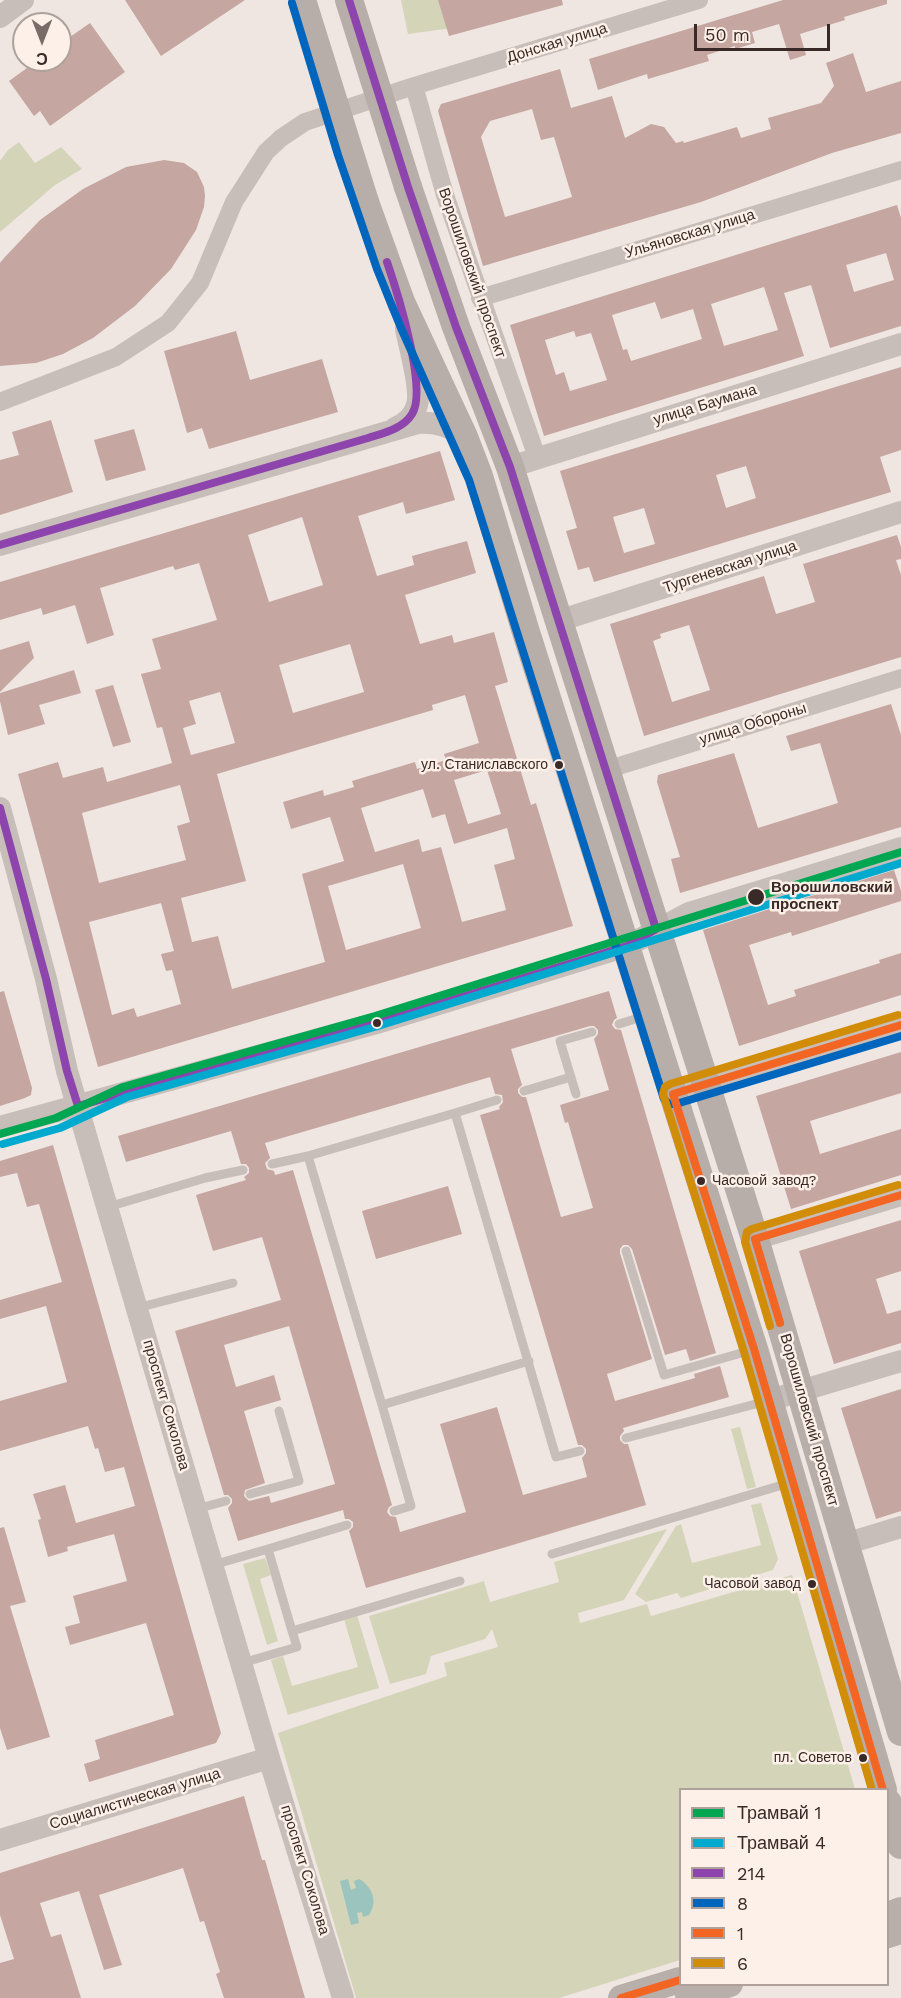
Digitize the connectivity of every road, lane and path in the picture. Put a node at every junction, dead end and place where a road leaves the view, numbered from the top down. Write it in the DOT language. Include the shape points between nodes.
graph roads {
  1 [pos="23,0"];
  2 [pos="302,0"];
  3 [pos="349,0"];
  4 [pos="699,0"];
  5 [pos="0,17"];
  6 [pos="414,86"];
  7 [pos="901,170"];
  8 [pos="480,298"];
  9 [pos="401,302"];
  10 [pos="901,344"];
  11 [pos="0,402"];
  12 [pos="464,437"];
  13 [pos="368,438"];
  14 [pos="537,457"];
  15 [pos="510,467"];
  16 [pos="901,512"];
  17 [pos="0,545"];
  18 [pos="558,621"];
  19 [pos="901,678"];
  20 [pos="606,770"];
  21 [pos="0,808"];
  22 [pos="901,848"];
  23 [pos="656,929"];
  24 [pos="627,946"];
  25 [pos="649,1015"];
  26 [pos="619,1024"];
  27 [pos="901,1025"];
  28 [pos="592,1032"];
  29 [pos="571,1077"];
  30 [pos="706,1084"];
  31 [pos="524,1091"];
  32 [pos="576,1094"];
  33 [pos="673,1094"];
  34 [pos="497,1100"];
  35 [pos="78,1106"];
  36 [pos="455,1113"];
  37 [pos="0,1127"];
  38 [pos="308,1156"];
  39 [pos="272,1164"];
  40 [pos="243,1170"];
  41 [pos="901,1196"];
  42 [pos="108,1207"];
  43 [pos="755,1239"];
  44 [pos="626,1251"];
  45 [pos="233,1283"];
  46 [pos="137,1308"];
  47 [pos="754,1349"];
  48 [pos="529,1361"];
  49 [pos="901,1361"];
  50 [pos="801,1391"];
  51 [pos="770,1401"];
  52 [pos="382,1405"];
  53 [pos="279,1411"];
  54 [pos="626,1438"];
  55 [pos="580,1451"];
  56 [pos="794,1482"];
  57 [pos="250,1494"];
  58 [pos="226,1501"];
  59 [pos="196,1509"];
  60 [pos="394,1511"];
  61 [pos="347,1525"];
  62 [pos="901,1527"];
  63 [pos="845,1544"];
  64 [pos="268,1549"];
  65 [pos="552,1554"];
  66 [pos="213,1565"];
  67 [pos="460,1581"];
  68 [pos="292,1631"];
  69 [pos="242,1663"];
  70 [pos="895,1693"];
  71 [pos="901,1732"];
  72 [pos="269,1758"];
  73 [pos="882,1788"];
  74 [pos="889,1806"];
  75 [pos="0,1840"];
  76 [pos="901,1845"];
  77 [pos="679,1981"];
  78 [pos="724,1986"];
  79 [pos="344,1998"];
  80 [pos="621,1998"];
  81 [pos="688,1998"];
  1 -- 5 [label="street"];
  2 -- 9 [label="main road, Ворошиловский проспект, bridge" via="365,202"];
  3 -- 15 [label="main road, Ворошиловский проспект, bridge" via="456,327"];
  4 -- 6 [label="street, Донская улица"];
  6 -- 8 [label="street, Ворошиловский проспект"];
  6 -- 11 [label="street, Донская улица" via="305,122 281,138 266,152 234,202 200,283 168,323 116,357"];
  7 -- 8 [label="street, Ульяновская улица"];
  8 -- 14 [label="street, Ворошиловский проспект"];
  9 -- 12 [label="main road, Ворошиловский проспект"];
  9 -- 13 [label="street" via="417,405 403,425"];
  10 -- 14 [label="street, улица Баумана"];
  12 -- 13 [label="street" via="450,426 418,423"];
  12 -- 24 [label="main road, Ворошиловский проспект"];
  13 -- 17 [label="street"];
  14 -- 15 [label="street, улица Баумана"];
  15 -- 18 [label="main road, Ворошиловский проспект"];
  16 -- 18 [label="street, Тургеневская улица"];
  18 -- 20 [label="main road, Ворошиловский проспект"];
  19 -- 20 [label="street, улица Обороны"];
  20 -- 23 [label="main road, Ворошиловский проспект"];
  21 -- 35 [label="street, проспект Соколова"];
  22 -- 23 [label="street" via="689,913"];
  23 -- 24 [label="street"];
  23 -- 30 [label="main road, Ворошиловский проспект"];
  24 -- 25 [label="main road, Ворошиловский проспект"];
  24 -- 35 [label="street" via="378,1023"];
  25 -- 26 [label="lane"];
  25 -- 33 [label="main road, Ворошиловский проспект"];
  27 -- 30 [label="street"];
  28 -- 29 [label="lane" via="560,1041"];
  29 -- 31 [label="lane"];
  29 -- 32 [label="lane"];
  30 -- 33 [label="street"];
  30 -- 43 [label="main road, Ворошиловский проспект"];
  33 -- 47 [label="main road, Ворошиловский проспект"];
  34 -- 36 [label="lane"];
  35 -- 37 [label="street"];
  35 -- 42 [label="street, проспект Соколова"];
  36 -- 38 [label="lane"];
  36 -- 48 [label="lane"];
  38 -- 39 [label="lane"];
  38 -- 52 [label="lane"];
  40 -- 42 [label="lane"];
  41 -- 43 [label="street"];
  42 -- 46 [label="street, проспект Соколова"];
  43 -- 50 [label="main road, Ворошиловский проспект"];
  44 -- 47 [label="lane" via="664,1376"];
  45 -- 46 [label="lane"];
  46 -- 59 [label="street, проспект Соколова"];
  47 -- 51 [label="main road, Ворошиловский проспект"];
  48 -- 52 [label="lane"];
  48 -- 55 [label="lane" via="556,1457"];
  49 -- 50 [label="street"];
  50 -- 51 [label="street"];
  50 -- 63 [label="main road, Ворошиловский проспект"];
  51 -- 54 [label="lane"];
  51 -- 56 [label="main road, Ворошиловский проспект"];
  52 -- 60 [label="lane" via="411,1506"];
  53 -- 57 [label="lane" via="298,1481"];
  56 -- 65 [label="lane"];
  56 -- 73 [label="main road, Ворошиловский проспект"];
  58 -- 59 [label="lane"];
  59 -- 66 [label="street, проспект Соколова"];
  61 -- 64 [label="lane"];
  62 -- 63 [label="street"];
  63 -- 70 [label="main road, Ворошиловский проспект"];
  64 -- 66 [label="lane"];
  64 -- 68 [label="lane"];
  66 -- 69 [label="street, проспект Соколова"];
  67 -- 68 [label="lane"];
  68 -- 69 [label="lane" via="297,1647"];
  69 -- 72 [label="street, проспект Соколова"];
  70 -- 71 [label="main road, Ворошиловский проспект"];
  72 -- 75 [label="street, Социалистическая улица"];
  72 -- 79 [label="street, проспект Соколова"];
  74 -- 76 [label="main road"];
  77 -- 80 [label="main road"];
  78 -- 81 [label="main road"];
}
